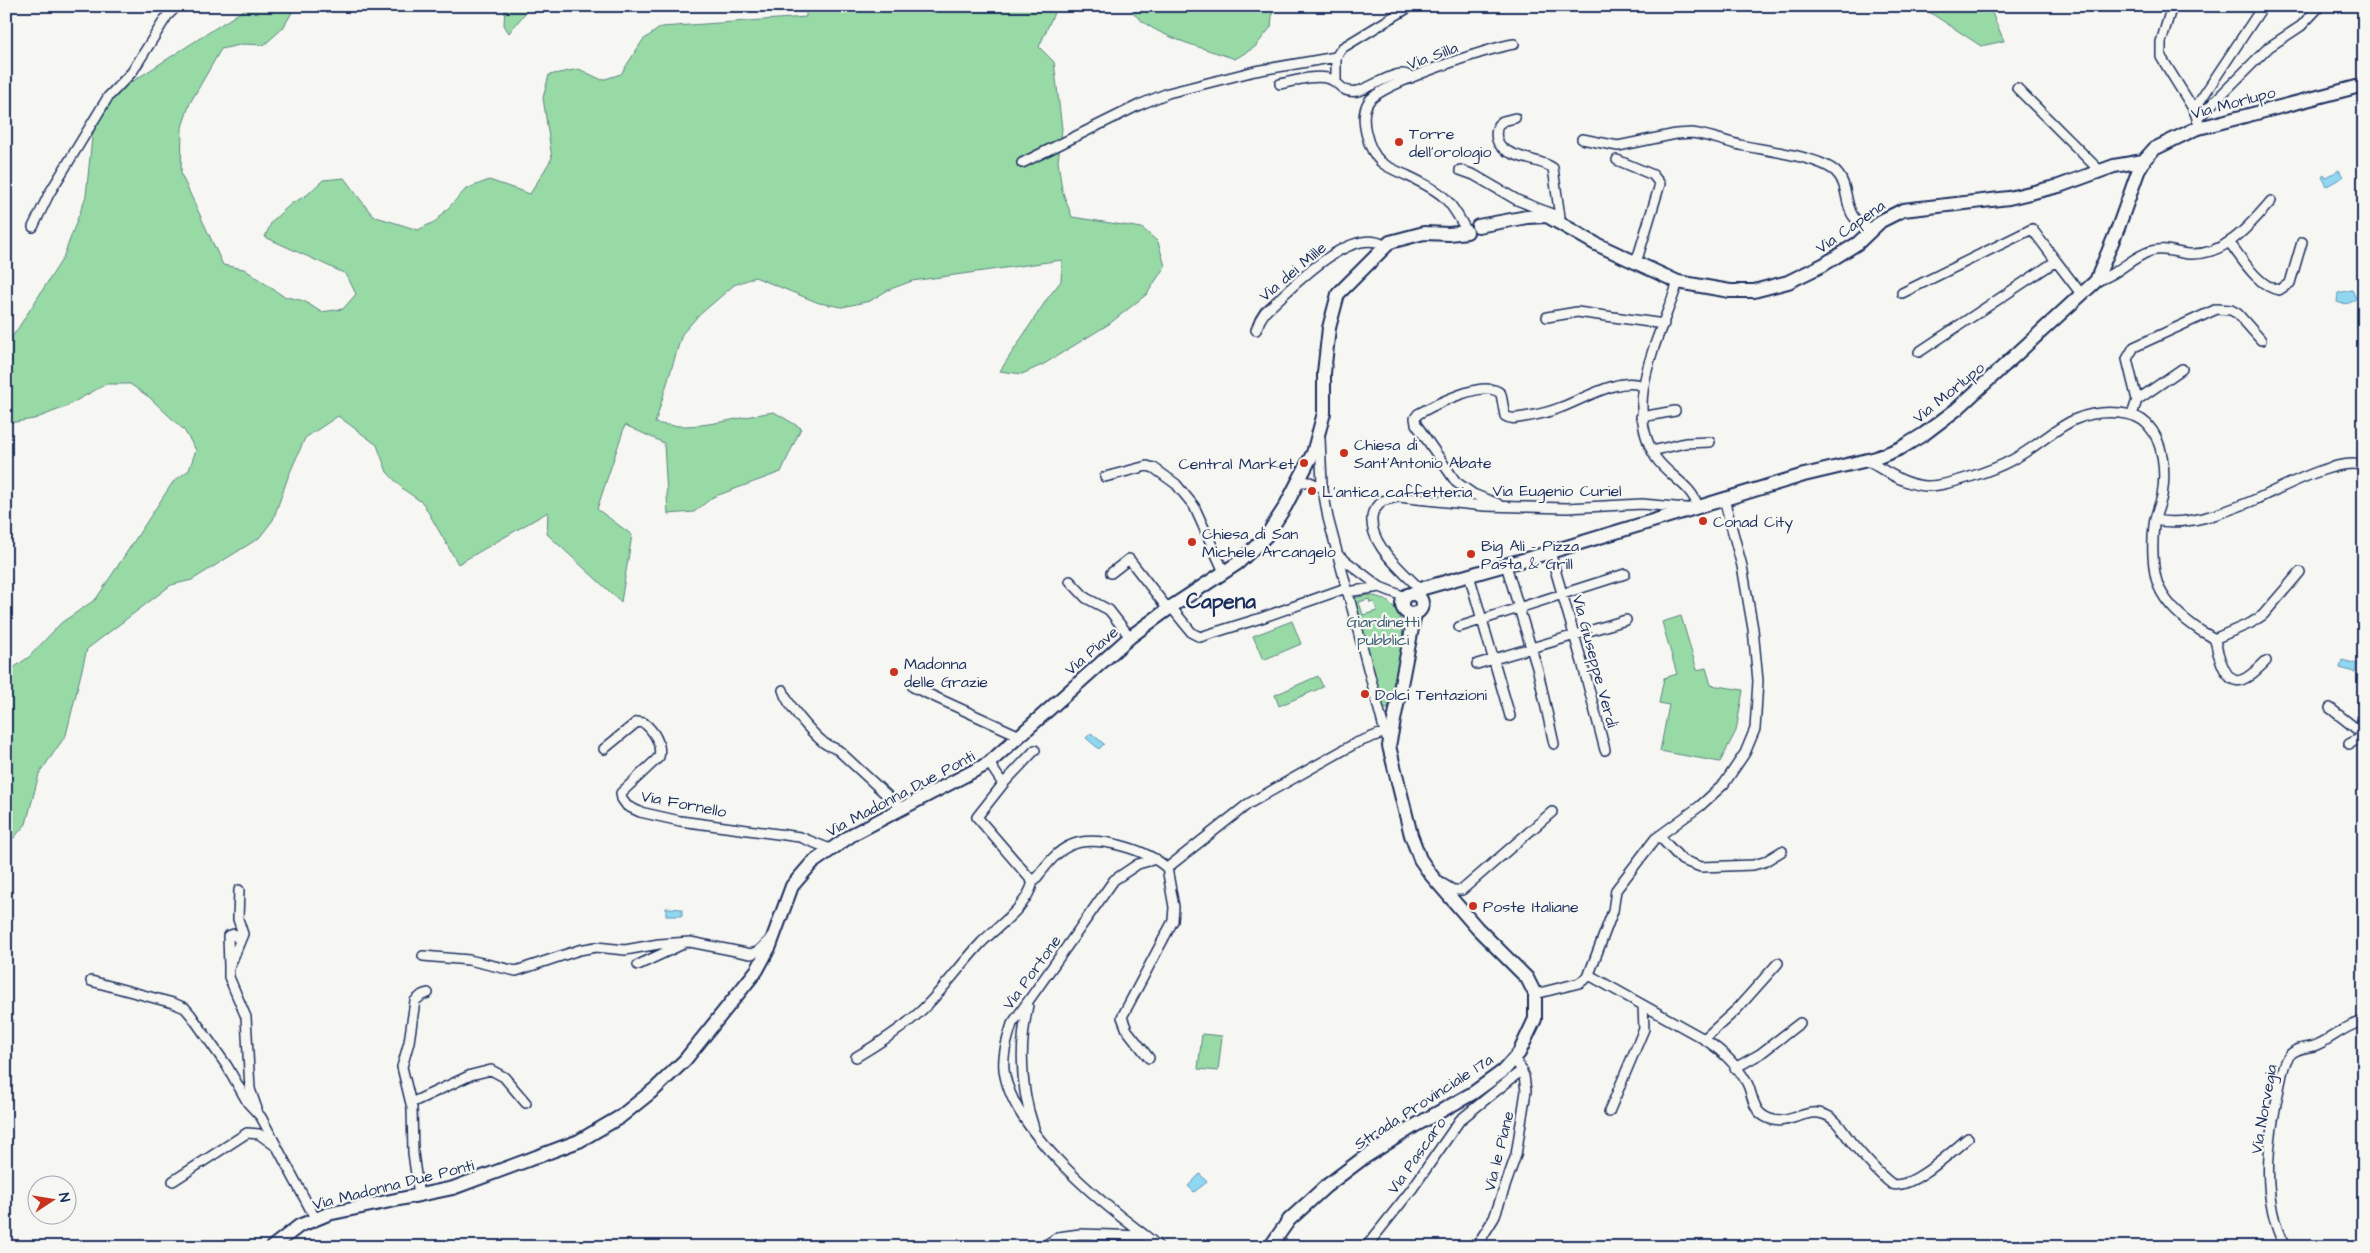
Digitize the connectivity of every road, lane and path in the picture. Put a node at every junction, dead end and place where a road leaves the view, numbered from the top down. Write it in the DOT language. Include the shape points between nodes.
graph roads {
  1 [pos="177,6"];
  2 [pos="1411,6"];
  3 [pos="2172,6"];
  4 [pos="2263,6"];
  5 [pos="2320,6"];
  6 [pos="1514,44"];
  7 [pos="1336,57"];
  8 [pos="1411,78"];
  9 [pos="1336,82"];
  10 [pos="1280,84"];
  11 [pos="2364,85"];
  12 [pos="2016,88"];
  13 [pos="2194,110"];
  14 [pos="1515,118"];
  15 [pos="2199,123"];
  16 [pos="1582,139"];
  17 [pos="1618,160"];
  18 [pos="2143,161"];
  19 [pos="1022,163"];
  20 [pos="1460,170"];
  21 [pos="2100,171"];
  22 [pos="2271,201"];
  23 [pos="1560,219"];
  24 [pos="33,227"];
  25 [pos="1872,228"];
  26 [pos="1469,230"];
  27 [pos="2229,242"];
  28 [pos="2302,242"];
  29 [pos="1384,245"];
  30 [pos="2056,261"];
  31 [pos="1636,263"];
  32 [pos="2096,280"];
  33 [pos="1678,282"];
  34 [pos="1902,293"];
  35 [pos="2082,295"];
  36 [pos="1547,317"];
  37 [pos="1664,324"];
  38 [pos="1256,330"];
  39 [pos="2261,340"];
  40 [pos="1920,352"];
  41 [pos="2182,369"];
  42 [pos="1643,386"];
  43 [pos="2137,400"];
  44 [pos="1676,411"];
  45 [pos="2132,415"];
  46 [pos="1641,416"];
  47 [pos="1320,430"];
  48 [pos="1710,442"];
  49 [pos="1652,451"];
  50 [pos="1867,461"];
  51 [pos="2364,466"];
  52 [pos="1105,477"];
  53 [pos="1299,482"];
  54 [pos="1323,488"];
  55 [pos="1724,499"];
  56 [pos="1500,505"];
  57 [pos="1694,508"];
  58 [pos="2155,520"];
  59 [pos="1550,552"];
  60 [pos="1338,555"];
  61 [pos="1506,565"];
  62 [pos="1356,567"];
  63 [pos="1224,572"];
  64 [pos="2300,572"];
  65 [pos="1111,574"];
  66 [pos="1625,574"];
  67 [pos="1343,575"];
  68 [pos="1469,575"];
  69 [pos="1070,581"];
  70 [pos="1442,583"];
  71 [pos="1380,587"];
  72 [pos="1347,590"];
  73 [pos="1412,593"];
  74 [pos="1563,594"];
  75 [pos="1169,608"];
  76 [pos="1519,608"];
  77 [pos="1418,610"];
  78 [pos="1482,620"];
  79 [pos="1626,620"];
  80 [pos="1459,627"];
  81 [pos="1575,635"];
  82 [pos="1130,637"];
  83 [pos="2214,638"];
  84 [pos="1532,648"];
  85 [pos="1494,660"];
  86 [pos="2266,661"];
  87 [pos="1477,664"];
  88 [pos="913,687"];
  89 [pos="783,690"];
  90 [pos="2330,708"];
  91 [pos="1510,716"];
  92 [pos="1385,732"];
  93 [pos="1020,736"];
  94 [pos="2364,736"];
  95 [pos="1554,744"];
  96 [pos="2349,744"];
  97 [pos="1389,746"];
  98 [pos="604,749"];
  99 [pos="1035,750"];
  100 [pos="1605,750"];
  101 [pos="989,764"];
  102 [pos="1003,784"];
  103 [pos="902,809"];
  104 [pos="1552,812"];
  105 [pos="1659,836"];
  106 [pos="830,849"];
  107 [pos="1782,851"];
  108 [pos="1156,859"];
  109 [pos="1167,868"];
  110 [pos="1431,876"];
  111 [pos="1033,882"];
  112 [pos="239,890"];
  113 [pos="774,936"];
  114 [pos="240,942"];
  115 [pos="690,942"];
  116 [pos="423,956"];
  117 [pos="1778,963"];
  118 [pos="638,965"];
  119 [pos="229,968"];
  120 [pos="1590,975"];
  121 [pos="91,981"];
  122 [pos="428,993"];
  123 [pos="1535,994"];
  124 [pos="1029,1000"];
  125 [pos="1643,1006"];
  126 [pos="1800,1022"];
  127 [pos="2362,1022"];
  128 [pos="1704,1039"];
  129 [pos="856,1056"];
  130 [pos="1149,1058"];
  131 [pos="1519,1064"];
  132 [pos="1735,1068"];
  133 [pos="411,1103"];
  134 [pos="526,1103"];
  135 [pos="1609,1112"];
  136 [pos="261,1117"];
  137 [pos="1035,1132"];
  138 [pos="1968,1138"];
  139 [pos="278,1147"];
  140 [pos="173,1182"];
  141 [pos="419,1196"];
  142 [pos="315,1218"];
  143 [pos="1146,1236"];
  144 [pos="272,1247"];
  145 [pos="1043,1247"];
  146 [pos="1159,1247"];
  147 [pos="1270,1247"];
  148 [pos="1366,1247"];
  149 [pos="1476,1247"];
  150 [pos="2285,1247"];
  1 -- 24 [label="street" via="167,16 132,72 108,97 49,194"];
  2 -- 7 [label="street" via="1346,44"];
  3 -- 13 [label="street" via="2161,42 2161,57"];
  4 -- 13 [label="street"];
  5 -- 15 [label="street" via="2301,26 2269,47"];
  6 -- 8 [label="street, Via Silla"];
  7 -- 9 [label="street"];
  7 -- 19 [label="street" via="1255,71 1168,93"];
  8 -- 9 [label="street" via="1407,74 1397,74 1366,89 1350,92"];
  8 -- 26 [label="street, Via Silla" via="1373,98 1367,105 1368,136 1380,161 1435,190 1452,204"];
  9 -- 10 [label="street" via="1319,78"];
  11 -- 15 [label="main road, Via Morlupo"];
  12 -- 21 [label="street"];
  13 -- 15 [label="street"];
  14 -- 23 [label="street" via="1503,120 1498,125 1499,142 1512,154 1553,168"];
  15 -- 18 [label="main road, Via Morlupo" via="2159,146"];
  16 -- 25 [label="street" via="1623,146 1692,133 1817,162 1838,175 1853,216 1859,223"];
  17 -- 31 [label="street" via="1653,175 1660,184"];
  18 -- 21 [label="main road, Via Capena"];
  18 -- 32 [label="main road, Via Morlupo"];
  20 -- 23 [label="street"];
  21 -- 25 [label="main road, Via Capena" via="2059,186 2009,198 1903,210"];
  22 -- 27 [label="street" via="2248,227"];
  23 -- 26 [label="main road, Via Capena" via="1532,216"];
  23 -- 31 [label="main road, Via Capena" via="1596,244"];
  25 -- 33 [label="main road, Via Capena" via="1858,243 1829,261 1770,288 1738,292"];
  26 -- 29 [label="main road, Via Capena" via="1418,234"];
  27 -- 28 [label="street" via="2261,280 2279,290 2290,283"];
  27 -- 32 [label="street" via="2196,254 2153,250 2114,274"];
  29 -- 38 [label="street, Via dei Mille" via="1369,240 1336,253 1265,312"];
  29 -- 47 [label="main road, Via Piave" via="1338,294 1334,305"];
  30 -- 34 [label="street" via="2032,229"];
  30 -- 35 [label="street"];
  30 -- 40 [label="street"];
  31 -- 33 [label="main road, Via Capena"];
  32 -- 35 [label="main road, Via Morlupo"];
  33 -- 37 [label="street"];
  35 -- 50 [label="main road, Via Morlupo" via="1946,419 1901,448"];
  36 -- 37 [label="street" via="1577,312"];
  37 -- 42 [label="street"];
  39 -- 43 [label="street" via="2238,314 2224,309 2206,312 2158,335 2134,347 2127,356"];
  41 -- 43 [label="street"];
  42 -- 46 [label="street"];
  42 -- 56 [label="street" via="1634,383 1622,385 1555,410 1513,419 1506,416 1501,394 1494,390 1460,394 1418,414 1416,424 1456,482 1473,494"];
  43 -- 45 [label="street"];
  44 -- 46 [label="street"];
  45 -- 50 [label="street" via="2102,413 2075,419 2012,460 1935,486 1909,483"];
  45 -- 58 [label="street" via="2149,426 2161,454 2163,484"];
  46 -- 49 [label="street" via="1644,434"];
  47 -- 53 [label="main road, Via Piave" via="1312,458"];
  47 -- 54 [label="street"];
  48 -- 49 [label="street" via="1685,443"];
  49 -- 57 [label="street" via="1663,468 1691,493"];
  50 -- 55 [label="main road, Via Morlupo" via="1812,473"];
  51 -- 58 [label="street" via="2349,464 2310,475 2220,512 2177,522"];
  52 -- 63 [label="street" via="1147,466 1176,484 1194,506"];
  53 -- 54 [label="street" via="1310,482"];
  53 -- 63 [label="main road, Via Piave" via="1267,535"];
  54 -- 60 [label="street"];
  55 -- 57 [label="main road, Via Morlupo"];
  55 -- 105 [label="street" via="1740,556 1752,618 1758,681 1756,723 1745,753 1724,784"];
  56 -- 57 [label="street, Via Eugenio Curiel" via="1567,508 1642,504"];
  56 -- 73 [label="street, Via Eugenio Curiel" via="1398,497 1378,503 1372,516 1376,536"];
  57 -- 59 [label="main road, Via Morlupo"];
  58 -- 83 [label="street" via="2155,571 2162,593 2184,619"];
  59 -- 61 [label="main road, Via Morlupo"];
  59 -- 74 [label="street, Via Giuseppe Verdi"];
  60 -- 62 [label="street"];
  60 -- 67 [label="street"];
  61 -- 68 [label="main road, Via Morlupo"];
  61 -- 76 [label="street"];
  62 -- 67 [label="street"];
  62 -- 71 [label="street"];
  63 -- 75 [label="main road, Via Piave"];
  64 -- 83 [label="street" via="2260,617"];
  65 -- 75 [label="street" via="1126,556"];
  66 -- 74 [label="street"];
  67 -- 72 [label="street"];
  68 -- 70 [label="main road, Via Morlupo"];
  68 -- 78 [label="street"];
  69 -- 82 [label="street" via="1086,598 1109,610"];
  70 -- 73 [label="main road, Via Morlupo"];
  70 -- 77 [label="main road"];
  71 -- 72 [label="street"];
  71 -- 73 [label="street"];
  72 -- 75 [label="street" via="1200,637 1192,633"];
  72 -- 92 [label="street"];
  73 -- 77 [label="main road" via="1420,597"];
  74 -- 76 [label="street"];
  74 -- 81 [label="street, Via Giuseppe Verdi"];
  75 -- 82 [label="main road, Via Piave"];
  76 -- 78 [label="street"];
  76 -- 84 [label="street"];
  77 -- 97 [label="main road"];
  78 -- 80 [label="street"];
  78 -- 85 [label="street"];
  79 -- 81 [label="street"];
  81 -- 84 [label="street"];
  81 -- 100 [label="street, Via Giuseppe Verdi"];
  82 -- 93 [label="main road, Via Piave"];
  83 -- 86 [label="street" via="2229,679 2247,677"];
  84 -- 85 [label="street"];
  84 -- 95 [label="street"];
  85 -- 87 [label="street"];
  85 -- 91 [label="street"];
  88 -- 93 [label="street"];
  89 -- 103 [label="street" via="790,704 819,738 838,750"];
  90 -- 94 [label="street"];
  92 -- 97 [label="street"];
  92 -- 109 [label="street" via="1356,742 1240,809"];
  93 -- 101 [label="main road, Via Piave"];
  94 -- 96 [label="street"];
  97 -- 110 [label="main road" via="1416,850"];
  98 -- 106 [label="street, Via Fornello" via="636,722 644,723 655,735 659,757 621,793 624,801 635,810 680,821 800,836"];
  99 -- 102 [label="street"];
  101 -- 102 [label="street"];
  101 -- 103 [label="main road, Via Madonna Due Ponti"];
  102 -- 111 [label="street" via="977,817"];
  103 -- 106 [label="main road, Via Madonna Due Ponti"];
  104 -- 110 [label="street" via="1462,890 1451,889"];
  105 -- 107 [label="street" via="1682,860 1701,867 1753,865"];
  105 -- 120 [label="street" via="1614,892 1614,911"];
  106 -- 113 [label="main road, Via Madonna Due Ponti" via="794,882"];
  108 -- 109 [label="street"];
  108 -- 111 [label="street" via="1140,851 1109,844 1078,842 1060,851"];
  108 -- 124 [label="street, Via Portone" via="1138,864 1114,880"];
  109 -- 130 [label="street" via="1174,906 1173,921 1122,1017 1126,1030"];
  110 -- 123 [label="main road" via="1523,974"];
  111 -- 129 [label="street" via="1019,908 978,946 923,1009 894,1034"];
  112 -- 114 [label="street" via="238,918 243,932"];
  113 -- 115 [label="street" via="759,951 751,954"];
  113 -- 141 [label="main road, Via Madonna Due Ponti" via="757,970 693,1052 620,1117 579,1141 486,1178"];
  114 -- 119 [label="street"];
  114 -- 119 [label="street" via="234,934 228,936"];
  115 -- 116 [label="street" via="625,950 590,947 516,971 469,960"];
  115 -- 118 [label="street"];
  117 -- 128 [label="street" via="1742,1004"];
  119 -- 136 [label="street" via="230,981 246,1017 250,1089"];
  120 -- 123 [label="street" via="1579,983"];
  120 -- 125 [label="street"];
  121 -- 136 [label="street" via="185,1008 221,1057 248,1103"];
  122 -- 133 [label="street" via="415,1001 402,1067"];
  123 -- 131 [label="main road, Strada Provinciale 17a" via="1534,1024"];
  124 -- 137 [label="street" via="1021,1047 1025,1098"];
  124 -- 137 [label="street, Via Portone" via="1012,1024 1005,1045 1004,1075 1022,1116"];
  125 -- 128 [label="street"];
  125 -- 135 [label="street" via="1644,1029"];
  126 -- 132 [label="street" via="1760,1054"];
  127 -- 150 [label="street, Via Norvegia" via="2293,1052 2287,1060 2272,1124 2268,1168 2272,1211"];
  128 -- 132 [label="street"];
  131 -- 147 [label="main road, Strada Provinciale 17a" via="1362,1159 1289,1220"];
  131 -- 148 [label="street, Via Pascaro" via="1460,1120"];
  131 -- 149 [label="street, Via le Piane" via="1526,1082 1526,1095 1514,1162 1494,1218"];
  132 -- 138 [label="street" via="1748,1085 1754,1104 1762,1114 1782,1121 1816,1113 1828,1116 1838,1123 1886,1180 1896,1186 1912,1181"];
  133 -- 134 [label="street" via="491,1070 504,1077"];
  133 -- 141 [label="street"];
  136 -- 139 [label="street"];
  137 -- 143 [label="street, Via Portone" via="1074,1177"];
  139 -- 140 [label="street" via="255,1133 243,1134"];
  139 -- 142 [label="street"];
  141 -- 142 [label="main road, Via Madonna Due Ponti" via="350,1208"];
  142 -- 144 [label="main road, Via Madonna Due Ponti" via="287,1233"];
  143 -- 145 [label="street" via="1068,1234"];
  143 -- 146 [label="street, Via Portone"];
}
